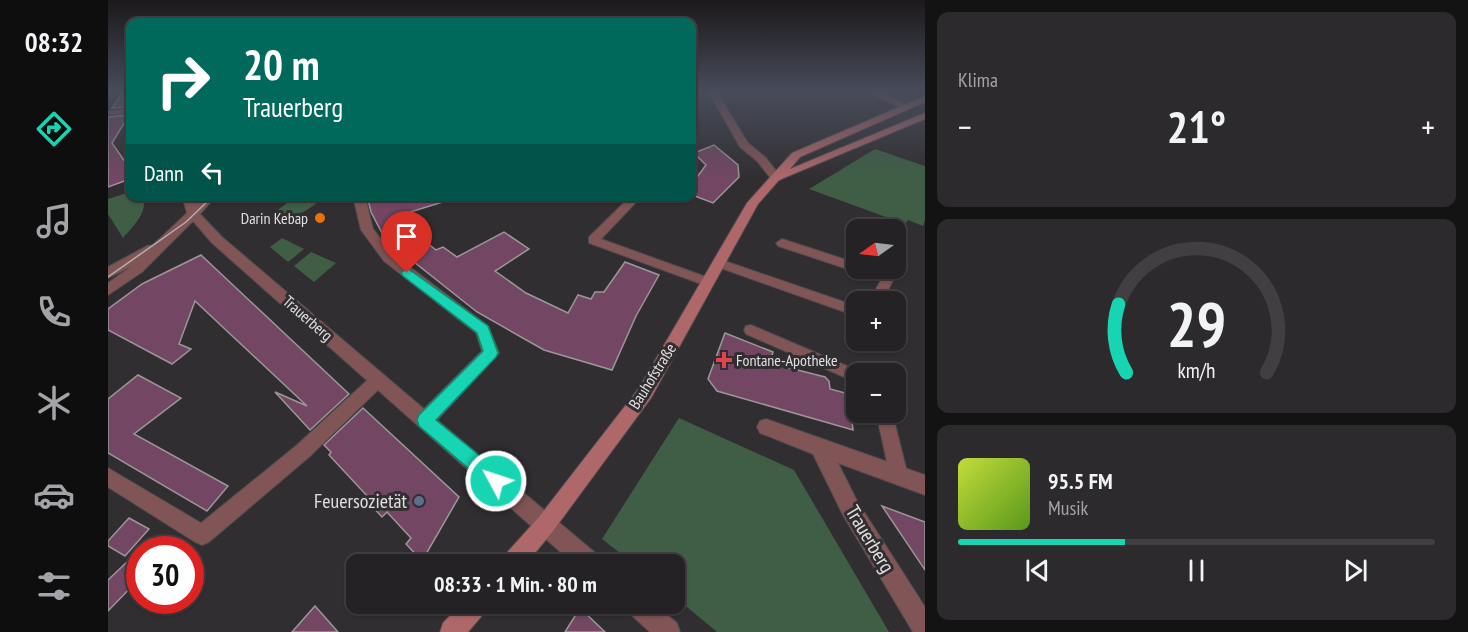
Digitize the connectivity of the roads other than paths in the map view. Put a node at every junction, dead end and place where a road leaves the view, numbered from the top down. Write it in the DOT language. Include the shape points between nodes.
graph roads {
  1 [pos="729,120"];
  2 [pos="876,120"];
  3 [pos="914,120"];
  4 [pos="776,178"];
  5 [pos="189,201"];
  6 [pos="206,201"];
  7 [pos="360,201"];
  8 [pos="632,201"];
  9 [pos="193,213"];
  10 [pos="782,243"];
  11 [pos="163,244"];
  12 [pos="719,263"];
  13 [pos="846,264"];
  14 [pos="108,273"];
  15 [pos="708,282"];
  16 [pos="108,290"];
  17 [pos="846,307"];
  18 [pos="751,330"];
  19 [pos="846,372"];
  20 [pos="378,380"];
  21 [pos="425,420"];
  22 [pos="887,423"];
  23 [pos="765,427"];
  24 [pos="820,448"];
  25 [pos="899,476"];
  26 [pos="108,477"];
  27 [pos="925,485"];
  28 [pos="546,524"];
  29 [pos="520,554"];
  30 [pos="580,554"];
  31 [pos="468,614"];
  32 [pos="648,614"];
  33 [pos="925,629"];
  34 [pos="452,632"];
  35 [pos="668,632"];
  1 -- 4 [label="street" via="744,145"];
  2 -- 4 [label="street, Bauhofstraße" via="796,155"];
  3 -- 4 [label="street, Bauhofstraße"];
  4 -- 12 [label="street, Bauhofstraße" via="753,203"];
  5 -- 9 [label="street"];
  6 -- 9 [label="street"];
  7 -- 21 [label="street" via="367,230 389,258 483,330 496,355"];
  8 -- 15 [label="lane" via="593,240"];
  9 -- 11 [label="street"];
  9 -- 20 [label="street, Trauerberg" via="217,240"];
  10 -- 13 [label="lane"];
  11 -- 14 [label="street"];
  11 -- 16 [label="street"];
  12 -- 15 [label="street, Bauhofstraße"];
  12 -- 17 [label="lane"];
  15 -- 28 [label="street, Bauhofstraße" via="645,393"];
  18 -- 19 [label="lane"];
  20 -- 21 [label="street, Trauerberg"];
  20 -- 26 [label="lane" via="303,451 202,534"];
  21 -- 28 [label="street, Trauerberg"];
  22 -- 25 [label="lane"];
  23 -- 24 [label="street"];
  24 -- 25 [label="street"];
  24 -- 33 [label="street, Trauerberg" via="850,508"];
  25 -- 27 [label="street"];
  28 -- 29 [label="street, Bauhofstraße"];
  28 -- 30 [label="street, Trauerberg"];
  31 -- 34 [label="street"];
  32 -- 35 [label="street"];
}
